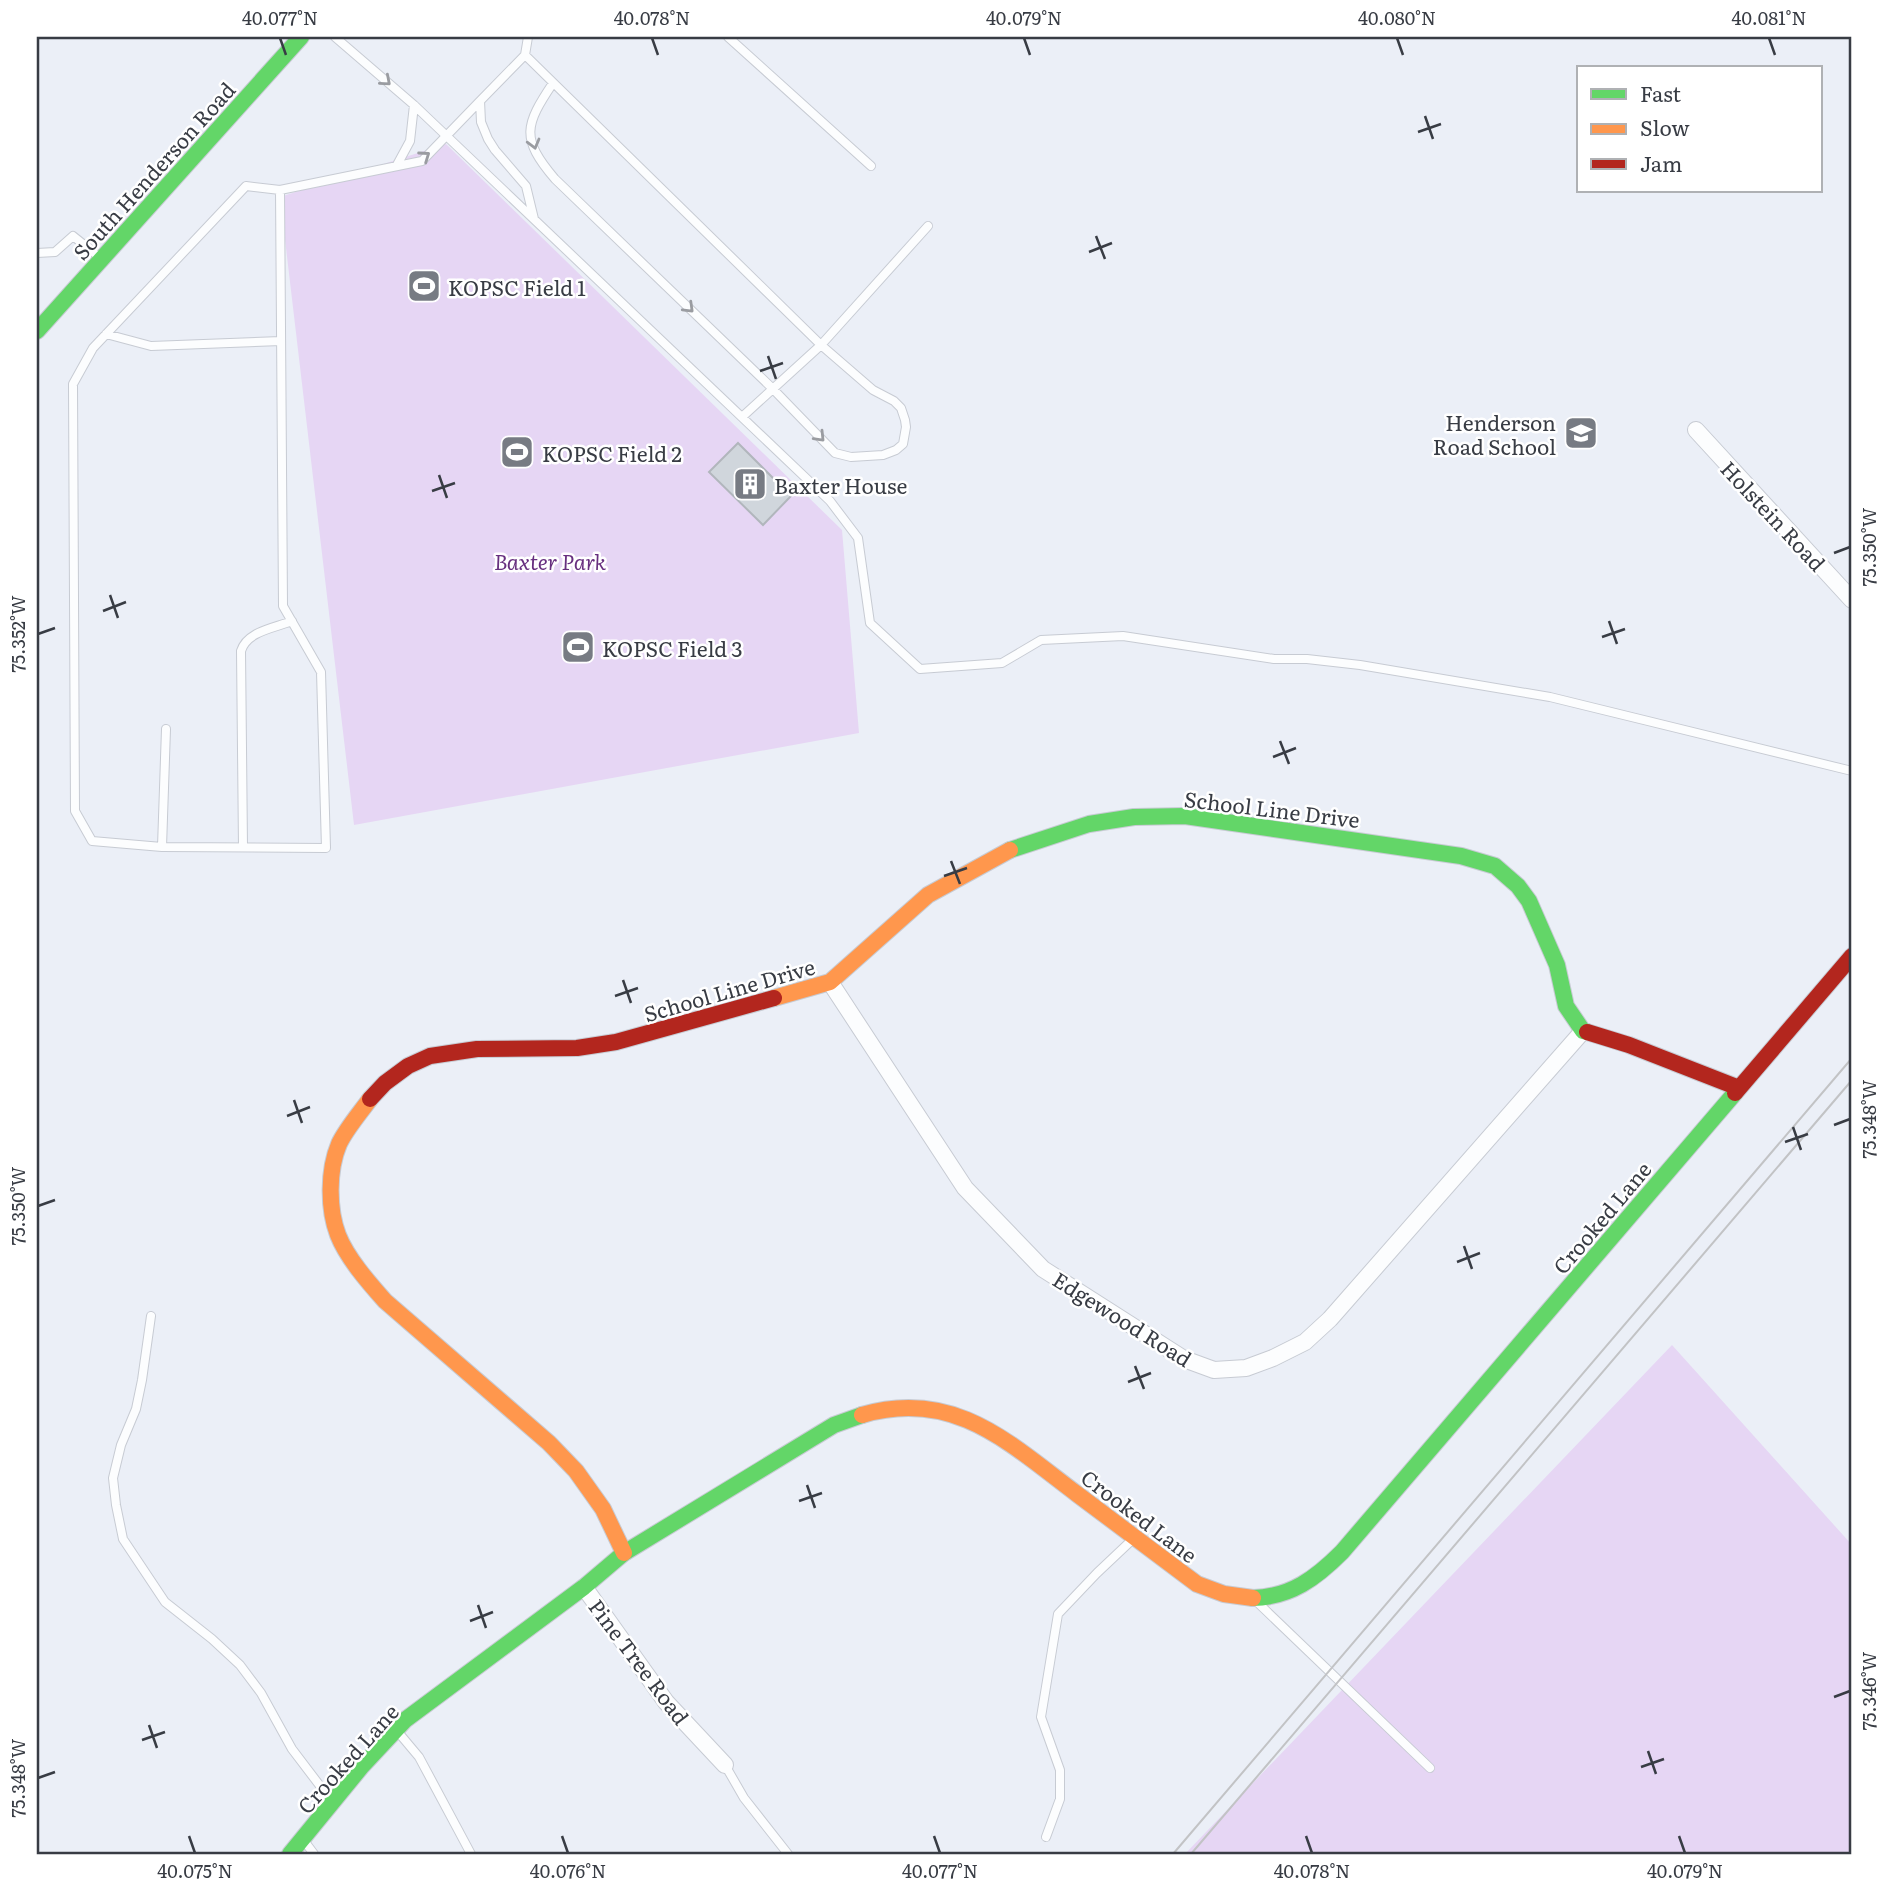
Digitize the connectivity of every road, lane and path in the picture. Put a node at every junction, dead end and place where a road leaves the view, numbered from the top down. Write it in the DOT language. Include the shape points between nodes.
graph roads {
  1 [pos="301,37"];
  2 [pos="335,37"];
  3 [pos="528,37"];
  4 [pos="728,37"];
  5 [pos="525,55"];
  6 [pos="553,83"];
  7 [pos="480,101"];
  8 [pos="414,104"];
  9 [pos="447,136"];
  10 [pos="397,165"];
  11 [pos="871,166"];
  12 [pos="280,190"];
  13 [pos="534,219"];
  14 [pos="928,226"];
  15 [pos="37,253"];
  16 [pos="101,258"];
  17 [pos="37,331"];
  18 [pos="106,334"];
  19 [pos="281,341"];
  20 [pos="821,345"];
  21 [pos="772,388"];
  22 [pos="742,417"];
  23 [pos="1696,430"];
  24 [pos="1852,600"];
  25 [pos="292,621"];
  26 [pos="166,729"];
  27 [pos="1852,771"];
  28 [pos="162,847"];
  29 [pos="243,848"];
  30 [pos="1852,956"];
  31 [pos="830,982"];
  32 [pos="1583,1031"];
  33 [pos="1739,1088"];
  34 [pos="150,1316"];
  35 [pos="1135,1537"];
  36 [pos="624,1553"];
  37 [pos="584,1587"];
  38 [pos="1255,1600"];
  39 [pos="396,1730"];
  40 [pos="725,1765"];
  41 [pos="1430,1768"];
  42 [pos="332,1802"];
  43 [pos="1046,1837"];
  44 [pos="303,1839"];
  45 [pos="290,1854"];
  46 [pos="314,1854"];
  47 [pos="471,1854"];
  48 [pos="788,1854"];
  1 -- 16 [label="street, South Henderson Road"];
  2 -- 8 [label="lane, one-way"];
  3 -- 5 [label="lane"];
  4 -- 11 [label="lane"];
  5 -- 6 [label="lane"];
  5 -- 7 [label="lane"];
  6 -- 20 [label="lane"];
  6 -- 21 [label="lane, one-way" via="530,124 537,158"];
  7 -- 9 [label="lane"];
  7 -- 13 [label="lane" via="488,139 526,186"];
  8 -- 9 [label="lane"];
  8 -- 10 [label="lane" via="410,141"];
  10 -- 9 [label="lane, one-way" via="422,161"];
  9 -- 13 [label="lane"];
  10 -- 12 [label="lane"];
  12 -- 18 [label="lane" via="246,186"];
  12 -- 19 [label="lane"];
  13 -- 22 [label="lane"];
  14 -- 20 [label="lane"];
  15 -- 16 [label="lane" via="55,252 73,236"];
  16 -- 17 [label="street, South Henderson Road"];
  18 -- 19 [label="lane" via="151,346"];
  18 -- 28 [label="lane" via="73,384 75,811 92,841"];
  19 -- 25 [label="lane" via="284,606"];
  20 -- 21 [label="lane"];
  21 -- 20 [label="lane, one-way" via="835,453 866,457 896,450 905,437 901,408"];
  21 -- 22 [label="lane"];
  22 -- 27 [label="lane" via="830,501 858,538 870,623 920,669 1002,663 1041,640 1123,636 1274,659 1360,666 1550,697"];
  23 -- 24 [label="street, Holstein Road"];
  25 -- 29 [label="lane" via="251,636 241,651"];
  25 -- 29 [label="lane" via="321,672 326,848"];
  26 -- 28 [label="lane"];
  28 -- 29 [label="lane"];
  30 -- 33 [label="street, Crooked Lane"];
  31 -- 32 [label="street, School Line Drive" via="928,895 1004,852 1089,824 1185,816 1461,856 1496,866 1530,901 1557,965 1566,1006"];
  31 -- 32 [label="street, Edgewood Road" via="965,1188 1043,1269 1184,1359 1214,1370 1245,1368 1305,1342"];
  31 -- 36 [label="street, School Line Drive" via="616,1042 430,1056 385,1083 339,1144 331,1178 332,1204 338,1235 365,1279 576,1471 603,1508"];
  32 -- 33 [label="street"];
  33 -- 38 [label="street, Crooked Lane" via="1335,1562 1283,1594"];
  34 -- 42 [label="lane" via="136,1409 114,1478 123,1539 165,1602 240,1665 292,1749"];
  35 -- 36 [label="street, Crooked Lane" via="992,1430 930,1406 900,1405 834,1424"];
  35 -- 38 [label="street, Crooked Lane" via="1197,1584"];
  35 -- 43 [label="lane" via="1058,1614 1041,1717 1060,1770 1060,1799"];
  36 -- 37 [label="street, Crooked Lane"];
  37 -- 39 [label="street, Crooked Lane"];
  37 -- 40 [label="street, Pine Tree Road" via="666,1702"];
  38 -- 41 [label="lane"];
  39 -- 42 [label="street, Crooked Lane"];
  39 -- 47 [label="lane" via="419,1756"];
  40 -- 48 [label="lane" via="744,1798"];
  42 -- 44 [label="street, Crooked Lane"];
  44 -- 45 [label="street, Crooked Lane"];
  44 -- 46 [label="lane"];
}
